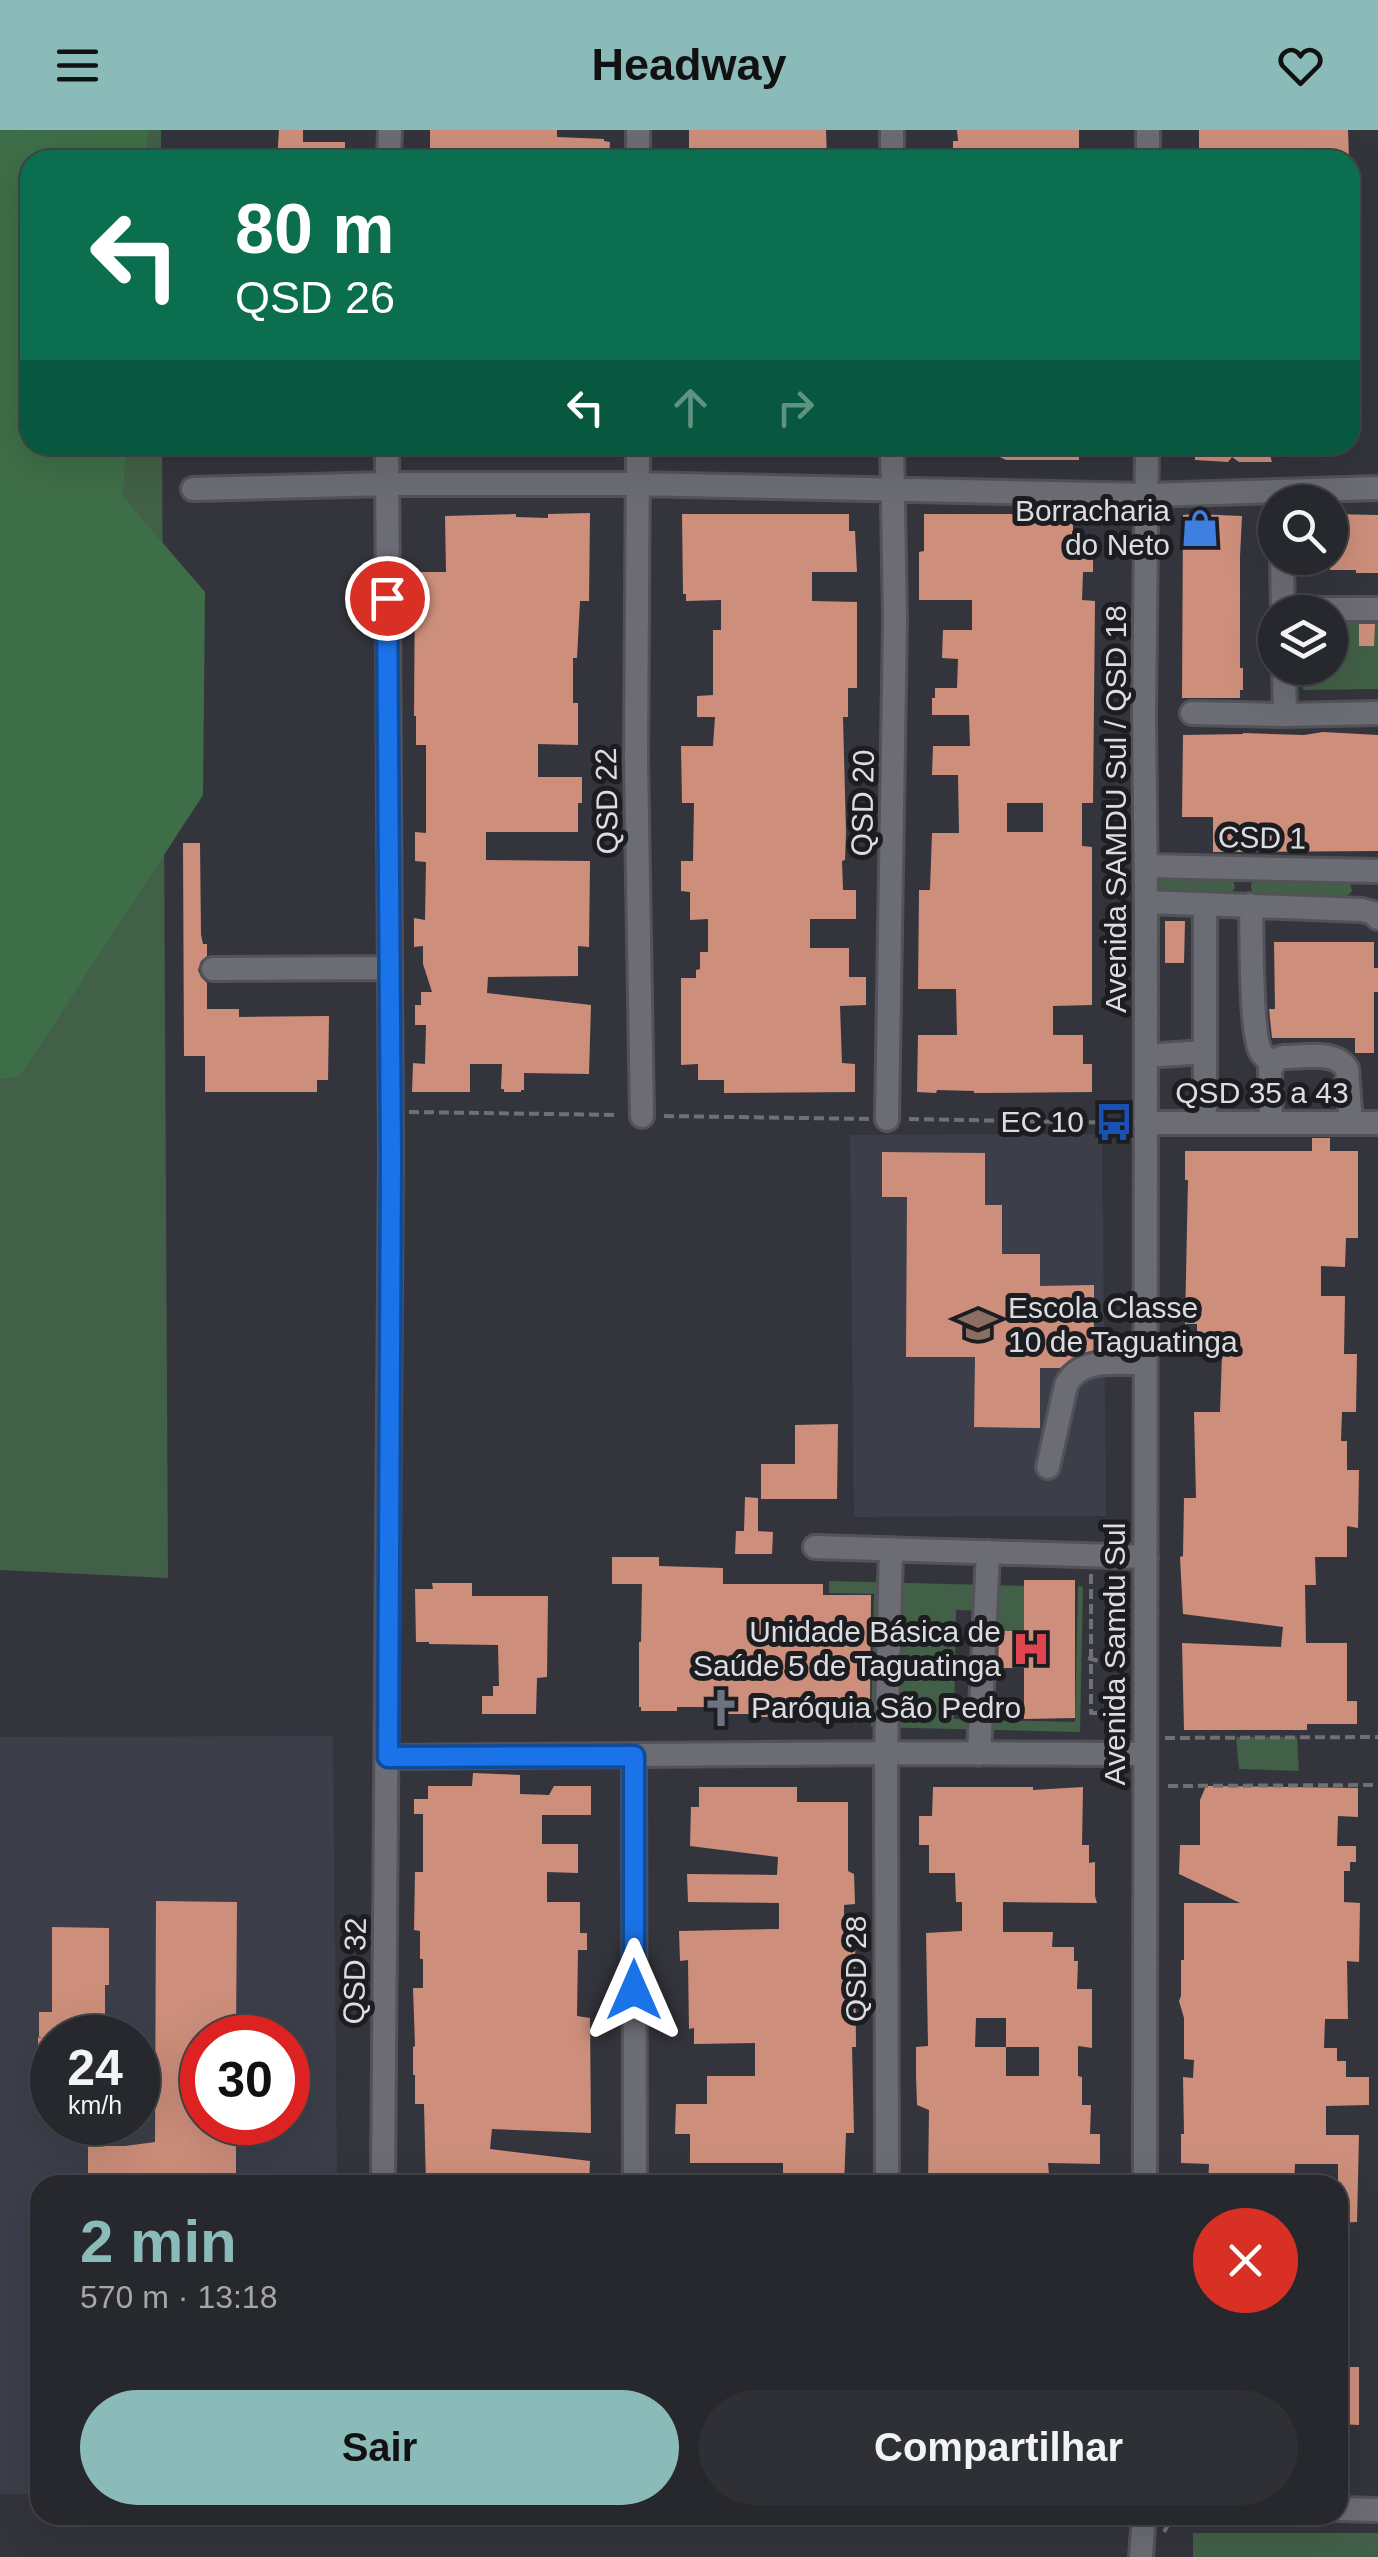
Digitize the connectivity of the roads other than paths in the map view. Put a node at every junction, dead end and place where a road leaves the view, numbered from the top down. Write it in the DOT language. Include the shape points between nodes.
graph roads {
  1 [pos="387,455"];
  2 [pos="638,455"];
  3 [pos="892,455"];
  4 [pos="1148,455"];
  5 [pos="387,484"];
  6 [pos="638,484"];
  7 [pos="892,488"];
  8 [pos="1378,488"];
  9 [pos="193,489"];
  10 [pos="1348,490"];
  11 [pos="1147,494"];
  12 [pos="1258,496"];
  13 [pos="1378,608"];
  14 [pos="1348,609"];
  15 [pos="1284,685"];
  16 [pos="1192,713"];
  17 [pos="1378,714"];
  18 [pos="1285,715"];
  19 [pos="1146,866"];
  20 [pos="1242,868"];
  21 [pos="1370,871"];
  22 [pos="1146,902"];
  23 [pos="1205,904"];
  24 [pos="1247,905"];
  25 [pos="1370,914"];
  26 [pos="389,968"];
  27 [pos="213,969"];
  28 [pos="1204,1052"];
  29 [pos="1146,1056"];
  30 [pos="1273,1064"];
  31 [pos="1205,1109"];
  32 [pos="642,1116"];
  33 [pos="887,1119"];
  34 [pos="1146,1123"];
  35 [pos="1271,1123"];
  36 [pos="1350,1123"];
  37 [pos="1378,1123"];
  38 [pos="1145,1363"];
  39 [pos="1048,1467"];
  40 [pos="815,1547"];
  41 [pos="891,1549"];
  42 [pos="988,1552"];
  43 [pos="1146,1557"];
  44 [pos="1145,1746"];
  45 [pos="886,1753"];
  46 [pos="979,1754"];
  47 [pos="634,1756"];
  48 [pos="388,1757"];
  49 [pos="383,2175"];
  50 [pos="635,2175"];
  51 [pos="887,2175"];
  52 [pos="1144,2175"];
  53 [pos="1348,2510"];
  54 [pos="1378,2510"];
  1 -- 5 [label="street, QSD 32"];
  2 -- 6 [label="street, QSD 22"];
  3 -- 7 [label="street, QSD 20"];
  4 -- 11 [label="street, Avenida SAMDU Sul / QSD 18"];
  5 -- 6 [label="street"];
  5 -- 9 [label="street"];
  5 -- 26 [label="street, QSD 32"];
  6 -- 7 [label="street"];
  6 -- 32 [label="street, QSD 22"];
  7 -- 11 [label="street"];
  7 -- 33 [label="street, QSD 20"];
  8 -- 10 [label="street"];
  11 -- 12 [label="street"];
  11 -- 19 [label="street, Avenida SAMDU Sul / QSD 18"];
  13 -- 14 [label="street"];
  15 -- 18 [label="street"];
  16 -- 18 [label="street"];
  17 -- 18 [label="street"];
  19 -- 20 [label="street, CSD 1"];
  19 -- 22 [label="street, Avenida SAMDU Sul / QSD 18"];
  20 -- 21 [label="street, CSD 1"];
  20 -- 24 [label="street"];
  21 -- 25 [label="street"];
  22 -- 23 [label="street"];
  22 -- 29 [label="street, Avenida SAMDU Sul / QSD 18"];
  23 -- 24 [label="street"];
  23 -- 28 [label="street"];
  24 -- 25 [label="street"];
  24 -- 30 [label="street" via="1258,1044"];
  26 -- 27 [label="street"];
  26 -- 48 [label="street, QSD 32"];
  28 -- 29 [label="street"];
  28 -- 31 [label="street"];
  29 -- 34 [label="street, Avenida SAMDU Sul / QSD 18"];
  30 -- 35 [label="street"];
  30 -- 36 [label="street" via="1284,1057 1340,1059 1347,1069"];
  34 -- 35 [label="street, QSD 35 a 43"];
  34 -- 38 [label="street, Avenida Samdu Sul"];
  35 -- 36 [label="street, QSD 35 a 43"];
  36 -- 37 [label="street, QSD 35 a 43"];
  38 -- 39 [label="street" via="1087,1364 1072,1373"];
  38 -- 43 [label="street, Avenida Samdu Sul"];
  40 -- 41 [label="street"];
  41 -- 42 [label="street"];
  41 -- 45 [label="street, QSD 28"];
  42 -- 43 [label="street"];
  42 -- 46 [label="street"];
  43 -- 44 [label="street, Avenida Samdu Sul"];
  44 -- 46 [label="street"];
  44 -- 52 [label="street, Avenida Samdu Sul"];
  45 -- 46 [label="street"];
  45 -- 47 [label="street"];
  45 -- 51 [label="street, QSD 28"];
  47 -- 48 [label="street"];
  47 -- 50 [label="street"];
  48 -- 49 [label="street, QSD 32"];
  53 -- 54 [label="street"];
}
